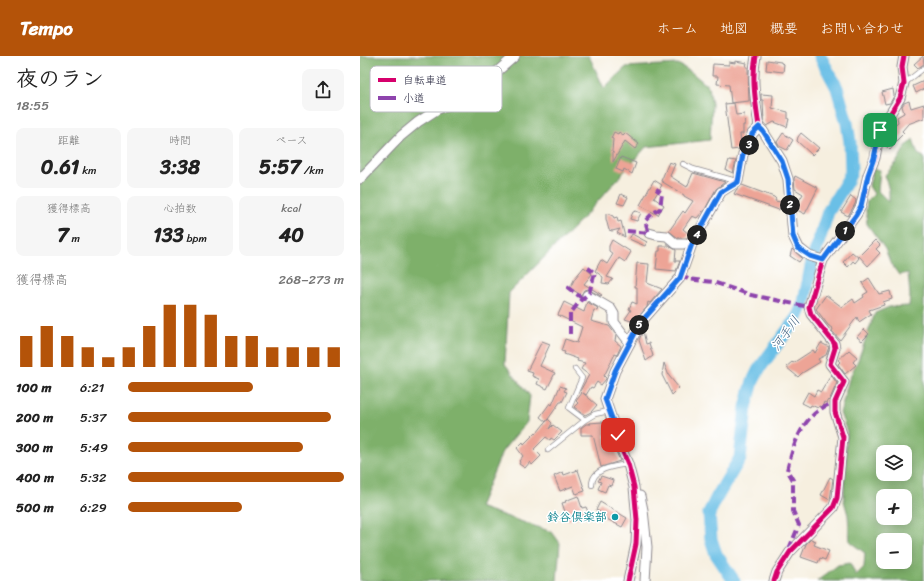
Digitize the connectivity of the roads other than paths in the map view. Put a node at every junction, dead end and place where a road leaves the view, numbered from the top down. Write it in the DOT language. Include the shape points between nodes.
graph roads {
  1 [pos="515,56"];
  2 [pos="756,56"];
  3 [pos="904,56"];
  4 [pos="502,67"];
  5 [pos="924,68"];
  6 [pos="904,83"];
  7 [pos="433,112"];
  8 [pos="759,127"];
  9 [pos="683,164"];
  10 [pos="360,179"];
  11 [pos="738,182"];
  12 [pos="649,233"];
  13 [pos="692,244"];
  14 [pos="817,258"];
  15 [pos="587,295"];
  16 [pos="630,343"];
  17 [pos="575,369"];
  18 [pos="609,412"];
  19 [pos="585,420"];
  20 [pos="548,450"];
  21 [pos="628,464"];
  22 [pos="592,485"];
  23 [pos="634,486"];
  24 [pos="628,581"];
  25 [pos="645,581"];
  26 [pos="774,581"];
  1 -- 4 [label="street"];
  2 -- 8 [label="street" via="754,85"];
  3 -- 6 [label="street"];
  5 -- 6 [label="lane"];
  6 -- 14 [label="street" via="900,98 880,130 861,206"];
  7 -- 10 [label="street" via="401,136"];
  8 -- 11 [label="street" via="752,134 750,145 743,154"];
  8 -- 14 [label="street" via="782,161 788,179 793,236 798,248"];
  9 -- 11 [label="lane"];
  11 -- 13 [label="street" via="721,192"];
  12 -- 13 [label="street" via="666,236 676,244"];
  13 -- 16 [label="street" via="680,278 641,322"];
  14 -- 26 [label="street" via="809,307 811,314 834,343 830,364 844,382 835,402 835,412 843,437 837,498 833,508 790,552"];
  15 -- 16 [label="street" via="611,309 614,322"];
  16 -- 18 [label="street" via="615,371 605,399"];
  17 -- 19 [label="lane" via="582,378 569,408"];
  18 -- 19 [label="lane" via="595,414"];
  18 -- 21 [label="street"];
  19 -- 20 [label="lane"];
  21 -- 22 [label="lane" via="596,473"];
  21 -- 23 [label="street"];
  23 -- 24 [label="street" via="636,544"];
  23 -- 25 [label="street" via="640,495 643,510 647,547"];
}
